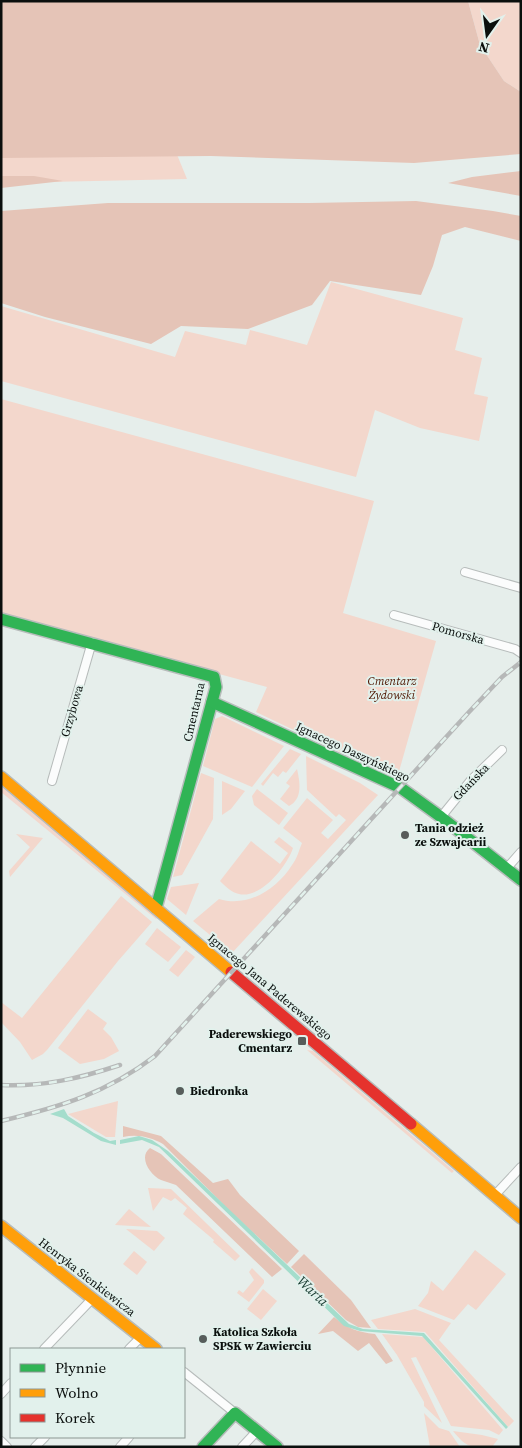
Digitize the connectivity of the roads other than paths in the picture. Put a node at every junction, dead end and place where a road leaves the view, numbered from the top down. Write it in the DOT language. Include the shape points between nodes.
graph roads {
  1 [pos="465,572"];
  2 [pos="521,588"];
  3 [pos="394,615"];
  4 [pos="1,619"];
  5 [pos="92,642"];
  6 [pos="519,648"];
  7 [pos="212,702"];
  8 [pos="502,750"];
  9 [pos="1,777"];
  10 [pos="52,781"];
  11 [pos="441,817"];
  12 [pos="521,852"];
  13 [pos="506,869"];
  14 [pos="521,880"];
  15 [pos="156,908"];
  16 [pos="521,1167"];
  17 [pos="494,1196"];
  18 [pos="521,1218"];
  19 [pos="3,1232"];
  20 [pos="92,1299"];
  21 [pos="141,1337"];
  22 [pos="45,1348"];
  23 [pos="130,1348"];
  24 [pos="155,1348"];
  25 [pos="185,1376"];
  26 [pos="10,1385"];
  27 [pos="1,1394"];
  28 [pos="235,1413"];
  29 [pos="257,1431"];
  30 [pos="129,1438"];
  31 [pos="1,1441"];
  32 [pos="7,1447"];
  33 [pos="120,1447"];
  34 [pos="203,1447"];
  35 [pos="242,1447"];
  36 [pos="277,1447"];
  1 -- 2 [label="street"];
  3 -- 6 [label="street, Pomorska"];
  4 -- 5 [label="street, Cmentarna"];
  5 -- 7 [label="street, Cmentarna" via="209,674 216,682"];
  5 -- 10 [label="street, Grzybowa"];
  7 -- 11 [label="street, Ignacego Daszyńskiego" via="401,788"];
  7 -- 15 [label="street, Cmentarna"];
  8 -- 11 [label="street, Gdańska" via="471,780"];
  9 -- 15 [label="street, Ignacego Jana Paderewskiego"];
  11 -- 13 [label="street, Ignacego Daszyńskiego"];
  12 -- 13 [label="street"];
  13 -- 14 [label="street, Ignacego Daszyńskiego"];
  15 -- 17 [label="street, Ignacego Jana Paderewskiego"];
  16 -- 17 [label="street"];
  17 -- 18 [label="street, Ignacego Jana Paderewskiego"];
  19 -- 20 [label="street, Henryka Sienkiewicza"];
  20 -- 21 [label="street, Henryka Sienkiewicza"];
  20 -- 22 [label="street"];
  21 -- 23 [label="street"];
  21 -- 24 [label="street, Henryka Sienkiewicza"];
  25 -- 28 [label="street"];
  26 -- 27 [label="street"];
  28 -- 29 [label="street"];
  28 -- 34 [label="street"];
  29 -- 35 [label="street"];
  29 -- 36 [label="street"];
  30 -- 33 [label="street"];
  31 -- 32 [label="street"];
}
